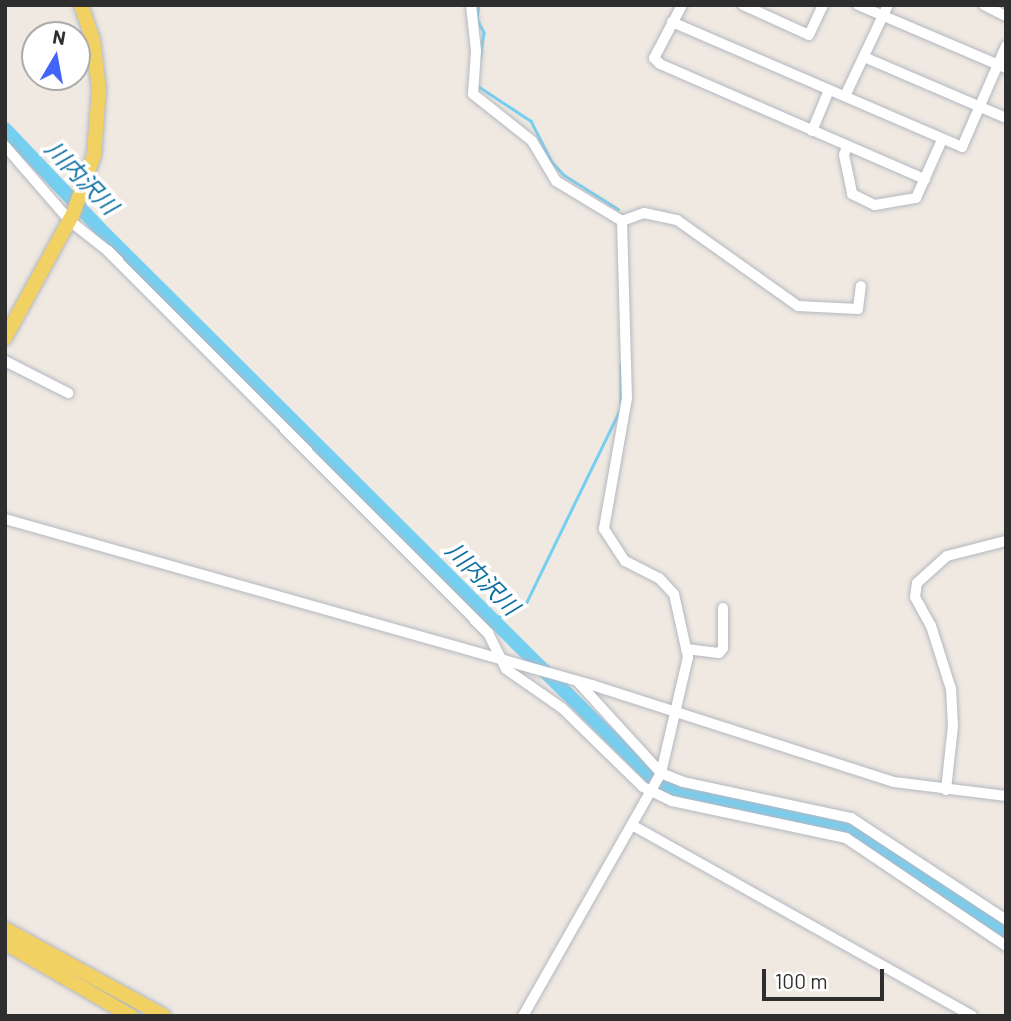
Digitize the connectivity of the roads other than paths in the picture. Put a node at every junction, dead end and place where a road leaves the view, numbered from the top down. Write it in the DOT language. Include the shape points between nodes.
graph roads {
  1 [pos="81,5"];
  2 [pos="471,5"];
  3 [pos="682,5"];
  4 [pos="743,5"];
  5 [pos="823,5"];
  6 [pos="858,5"];
  7 [pos="984,5"];
  8 [pos="885,11"];
  9 [pos="1006,16"];
  10 [pos="673,22"];
  11 [pos="1006,46"];
  12 [pos="864,57"];
  13 [pos="1001,66"];
  14 [pos="830,90"];
  15 [pos="845,96"];
  16 [pos="980,107"];
  17 [pos="1006,118"];
  18 [pos="812,131"];
  19 [pos="942,140"];
  20 [pos="5,146"];
  21 [pos="847,146"];
  22 [pos="925,179"];
  23 [pos="72,218"];
  24 [pos="622,221"];
  25 [pos="861,286"];
  26 [pos="5,338"];
  27 [pos="5,361"];
  28 [pos="68,393"];
  29 [pos="5,519"];
  30 [pos="1006,541"];
  31 [pos="723,608"];
  32 [pos="686,649"];
  33 [pos="502,660"];
  34 [pos="576,681"];
  35 [pos="676,710"];
  36 [pos="660,775"];
  37 [pos="651,789"];
  38 [pos="946,790"];
  39 [pos="1006,796"];
  40 [pos="632,825"];
  41 [pos="1006,920"];
  42 [pos="5,929"];
  43 [pos="5,943"];
  44 [pos="1006,946"];
  45 [pos="131,1016"];
  46 [pos="164,1016"];
  47 [pos="523,1016"];
  48 [pos="972,1016"];
  1 -- 23 [label="main road" via="95,50 100,110 94,155"];
  2 -- 24 [label="street" via="476,51 473,94 533,141 556,181"];
  3 -- 10 [label="street"];
  4 -- 5 [label="street" via="809,35"];
  6 -- 8 [label="street"];
  7 -- 9 [label="street"];
  8 -- 12 [label="street"];
  8 -- 13 [label="street"];
  10 -- 14 [label="street"];
  10 -- 18 [label="street" via="654,58 660,64"];
  11 -- 13 [label="street"];
  12 -- 15 [label="street"];
  12 -- 16 [label="street"];
  13 -- 16 [label="street"];
  14 -- 15 [label="street"];
  14 -- 18 [label="street"];
  15 -- 19 [label="street"];
  16 -- 17 [label="street"];
  16 -- 19 [label="street" via="962,147"];
  18 -- 21 [label="street"];
  19 -- 22 [label="street"];
  20 -- 23 [label="street"];
  21 -- 22 [label="street"];
  21 -- 22 [label="street" via="844,155 852,194 875,205 916,198"];
  23 -- 26 [label="main road"];
  23 -- 33 [label="street" via="488,633"];
  24 -- 25 [label="street" via="644,213 677,220 798,306 858,309"];
  24 -- 32 [label="street" via="627,398 604,528 625,561 659,578 674,594"];
  27 -- 28 [label="street"];
  29 -- 33 [label="street"];
  30 -- 38 [label="street" via="947,556 916,583 915,597 931,626 951,689 953,726"];
  31 -- 32 [label="street" via="723,648 719,653"];
  32 -- 35 [label="street"];
  33 -- 34 [label="street"];
  33 -- 37 [label="street" via="506,669 555,702"];
  34 -- 35 [label="street"];
  34 -- 36 [label="street"];
  35 -- 36 [label="street"];
  35 -- 38 [label="street" via="867,774"];
  36 -- 37 [label="street"];
  36 -- 41 [label="street" via="852,818"];
  37 -- 40 [label="street"];
  37 -- 44 [label="street" via="672,801 846,838"];
  38 -- 39 [label="street"];
  40 -- 47 [label="street"];
  40 -- 48 [label="street"];
  42 -- 46 [label="main road"];
  43 -- 45 [label="main road"];
}
